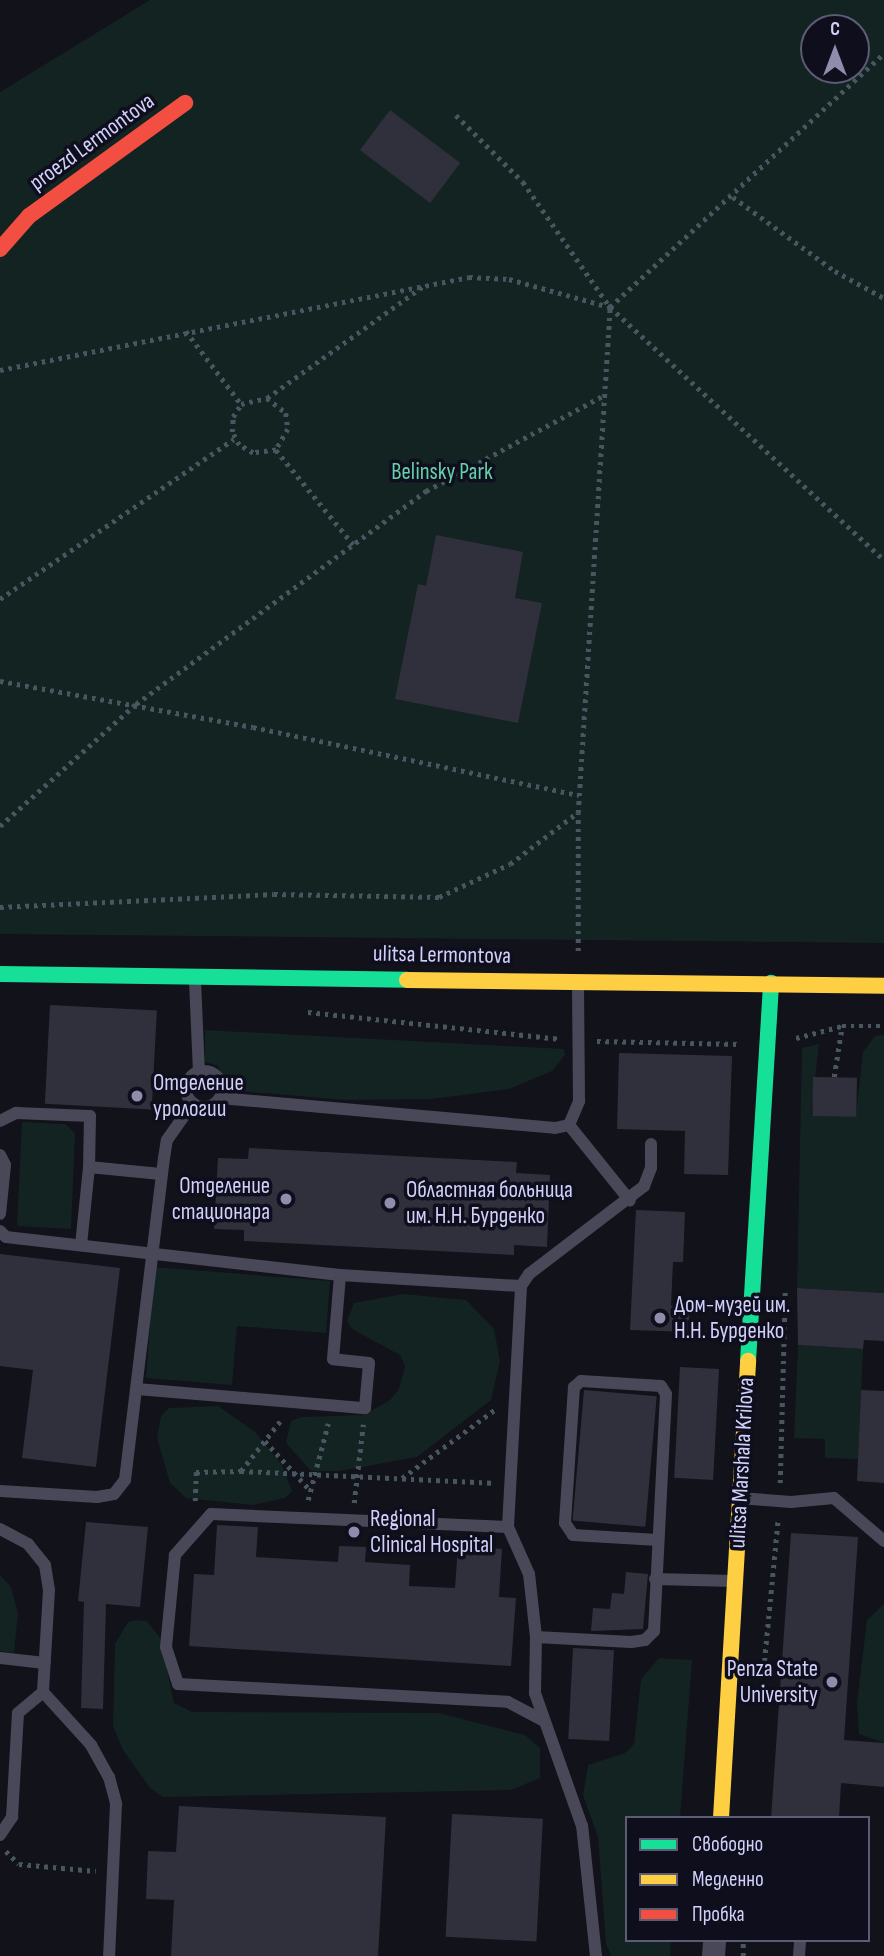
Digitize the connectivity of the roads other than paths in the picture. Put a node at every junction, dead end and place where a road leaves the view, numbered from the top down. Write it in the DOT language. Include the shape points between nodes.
graph roads {
  1 [pos="185,103"];
  2 [pos="0,249"];
  3 [pos="0,974"];
  4 [pos="194,974"];
  5 [pos="578,980"];
  6 [pos="771,984"];
  7 [pos="884,986"];
  8 [pos="199,1071"];
  9 [pos="220,1098"];
  10 [pos="193,1103"];
  11 [pos="0,1121"];
  12 [pos="569,1125"];
  13 [pos="651,1144"];
  14 [pos="0,1155"];
  15 [pos="89,1167"];
  16 [pos="161,1174"];
  17 [pos="630,1201"];
  18 [pos="0,1214"];
  19 [pos="0,1231"];
  20 [pos="81,1245"];
  21 [pos="151,1253"];
  22 [pos="340,1275"];
  23 [pos="521,1286"];
  24 [pos="137,1389"];
  25 [pos="0,1491"];
  26 [pos="740,1498"];
  27 [pos="508,1528"];
  28 [pos="0,1529"];
  29 [pos="658,1541"];
  30 [pos="884,1541"];
  31 [pos="655,1578"];
  32 [pos="735,1581"];
  33 [pos="536,1637"];
  34 [pos="0,1658"];
  35 [pos="45,1663"];
  36 [pos="43,1692"];
  37 [pos="544,1721"];
  38 [pos="721,1816"];
  39 [pos="0,1835"];
  40 [pos="800,1942"];
  41 [pos="109,1956"];
  42 [pos="596,1956"];
  43 [pos="799,1956"];
  1 -- 2 [label="street, proezd Lermontova" via="29,216"];
  3 -- 4 [label="street, ulitsa Lermontova"];
  4 -- 5 [label="street, ulitsa Lermontova"];
  4 -- 8 [label="lane"];
  5 -- 6 [label="street, ulitsa Lermontova"];
  5 -- 12 [label="lane" via="579,1101"];
  6 -- 7 [label="street, ulitsa Lermontova"];
  6 -- 26 [label="street, ulitsa Marshala Krilova"];
  8 -- 9 [label="lane" via="211,1072 220,1080"];
  8 -- 10 [label="lane" via="187,1083"];
  9 -- 10 [label="lane" via="208,1107"];
  9 -- 12 [label="lane" via="555,1128"];
  10 -- 16 [label="lane" via="167,1140"];
  11 -- 15 [label="lane" via="16,1112 90,1116"];
  12 -- 17 [label="lane"];
  13 -- 17 [label="lane" via="648,1178"];
  14 -- 18 [label="lane" via="5,1165"];
  15 -- 16 [label="lane"];
  15 -- 20 [label="lane"];
  16 -- 21 [label="lane"];
  17 -- 23 [label="lane" via="529,1274"];
  19 -- 20 [label="lane" via="6,1237"];
  20 -- 21 [label="lane"];
  21 -- 22 [label="lane"];
  21 -- 24 [label="lane"];
  22 -- 23 [label="lane"];
  22 -- 24 [label="lane" via="333,1359 369,1363 365,1408"];
  23 -- 27 [label="lane"];
  24 -- 25 [label="lane" via="125,1480 114,1494"];
  26 -- 30 [label="lane" via="791,1502 834,1498"];
  26 -- 32 [label="street, ulitsa Marshala Krilova"];
  27 -- 33 [label="lane" via="529,1574"];
  27 -- 37 [label="lane" via="211,1514 175,1555 166,1647 178,1684 508,1702"];
  28 -- 35 [label="lane" via="29,1544 45,1565 49,1590"];
  29 -- 29 [label="lane" via="666,1394 661,1386 581,1381 573,1387 565,1523 573,1535"];
  29 -- 31 [label="lane"];
  31 -- 32 [label="lane"];
  31 -- 33 [label="lane" via="654,1630 645,1640"];
  32 -- 38 [label="street, ulitsa Marshala Krilova"];
  33 -- 37 [label="lane" via="534,1693"];
  34 -- 35 [label="lane"];
  35 -- 36 [label="lane"];
  36 -- 39 [label="lane" via="19,1713 12,1817"];
  36 -- 41 [label="lane" via="92,1745 110,1777 116,1804"];
  37 -- 42 [label="lane" via="582,1826"];
  40 -- 43 [label="lane"];
}
